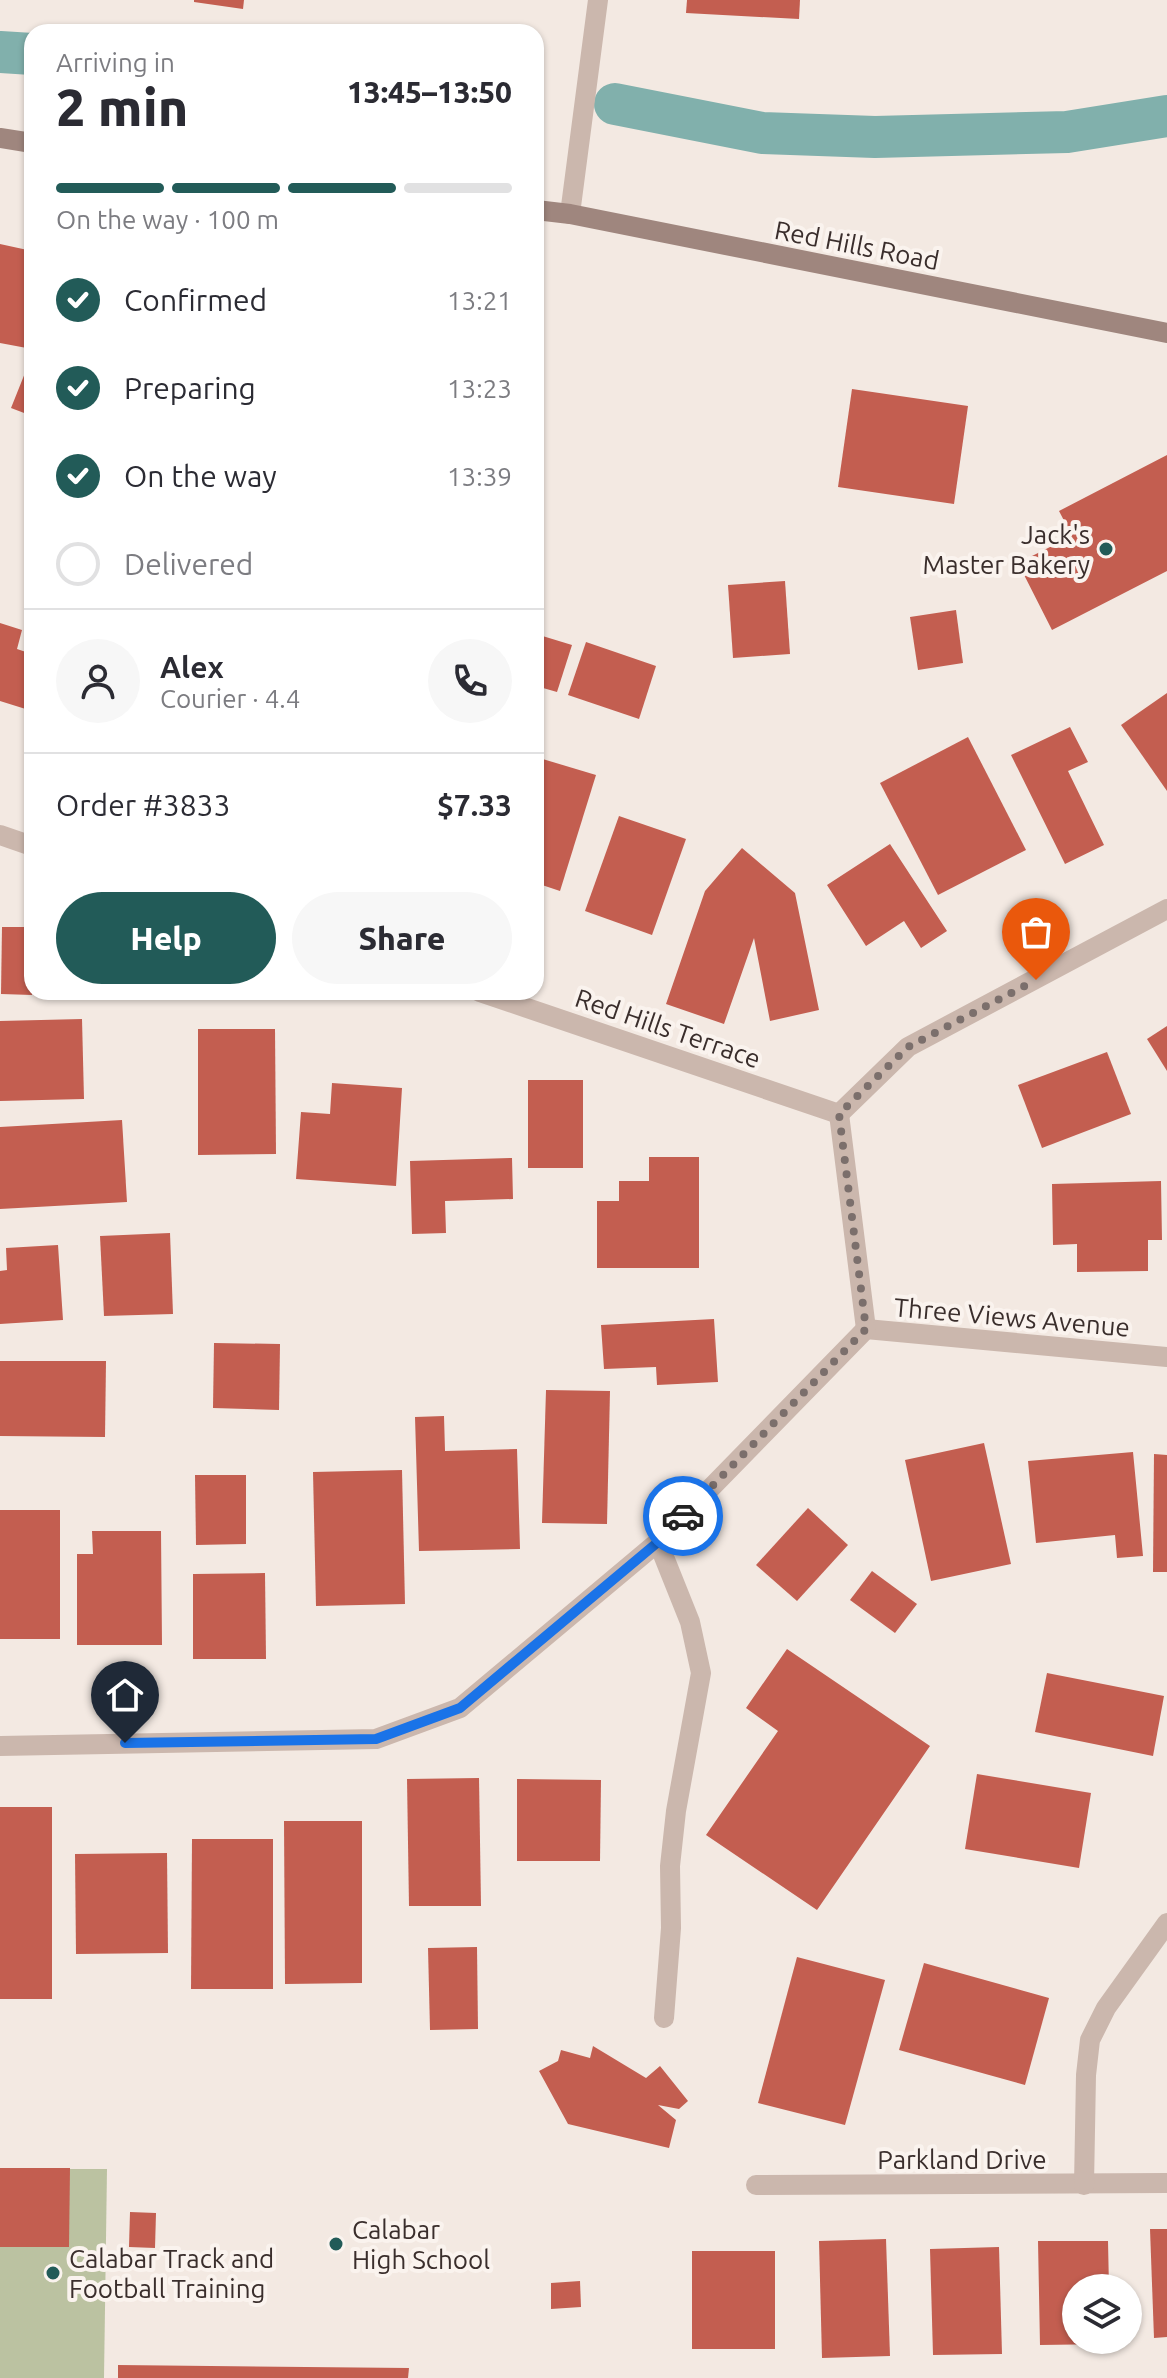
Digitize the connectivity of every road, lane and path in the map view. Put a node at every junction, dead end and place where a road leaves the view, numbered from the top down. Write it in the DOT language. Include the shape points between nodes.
graph roads {
  1 [pos="598,0"];
  2 [pos="0,138"];
  3 [pos="24,142"];
  4 [pos="544,211"];
  5 [pos="570,214"];
  6 [pos="1167,333"];
  7 [pos="0,835"];
  8 [pos="24,843"];
  9 [pos="1167,909"];
  10 [pos="504,1000"];
  11 [pos="839,1114"];
  12 [pos="866,1329"];
  13 [pos="1167,1357"];
  14 [pos="658,1542"];
  15 [pos="0,1746"];
  16 [pos="1167,1923"];
  17 [pos="664,2018"];
  18 [pos="1167,2183"];
  19 [pos="756,2185"];
  20 [pos="1084,2185"];
  1 -- 5 [label="street"];
  2 -- 3 [label="main road"];
  4 -- 5 [label="main road, Red Hills Road"];
  5 -- 6 [label="main road, Red Hills Road"];
  7 -- 8 [label="street"];
  9 -- 11 [label="street" via="908,1047"];
  10 -- 11 [label="street, Red Hills Terrace"];
  11 -- 12 [label="street"];
  12 -- 13 [label="street, Three Views Avenue"];
  12 -- 14 [label="street, Three Views Avenue"];
  14 -- 15 [label="street, Three Views Avenue" via="460,1708 376,1739"];
  14 -- 17 [label="street" via="690,1622 701,1673 670,1866"];
  16 -- 20 [label="street" via="1106,2008 1090,2040"];
  18 -- 20 [label="street, Parkland Drive"];
  19 -- 20 [label="street, Parkland Drive"];
}
